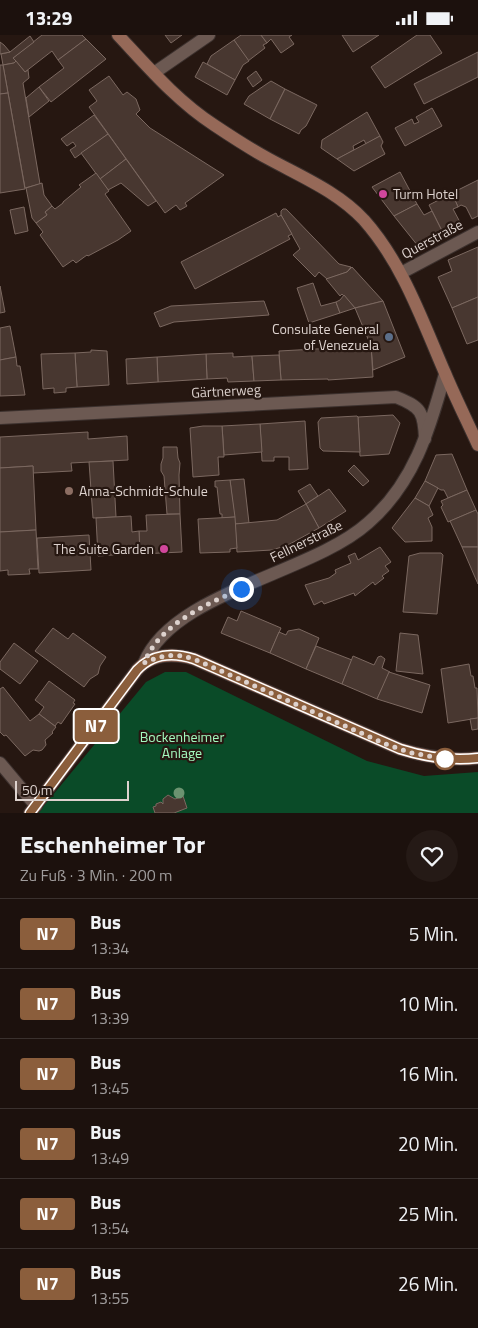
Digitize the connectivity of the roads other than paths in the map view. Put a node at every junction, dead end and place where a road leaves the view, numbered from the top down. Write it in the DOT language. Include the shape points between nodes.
graph roads {
  1 [pos="118,35"];
  2 [pos="209,35"];
  3 [pos="154,73"];
  4 [pos="478,232"];
  5 [pos="401,273"];
  6 [pos="445,374"];
  7 [pos="0,418"];
  8 [pos="425,439"];
  9 [pos="478,445"];
  10 [pos="144,663"];
  11 [pos="478,758"];
  12 [pos="0,763"];
  13 [pos="33,810"];
  1 -- 3 [label="main road"];
  2 -- 3 [label="street"];
  3 -- 5 [label="main road" via="212,124 266,158 332,193 363,219"];
  4 -- 5 [label="street, Querstraße"];
  5 -- 6 [label="main road"];
  6 -- 8 [label="street, Fellnerstraße"];
  6 -- 9 [label="main road"];
  7 -- 8 [label="street, Gärtnerweg" via="396,397 418,409 424,420"];
  8 -- 10 [label="street, Fellnerstraße" via="402,485 368,523 343,543 195,611 166,633 148,652"];
  10 -- 11 [label="main road" via="163,656 183,656 400,749 424,756"];
  10 -- 13 [label="main road"];
  12 -- 13 [label="street"];
}
